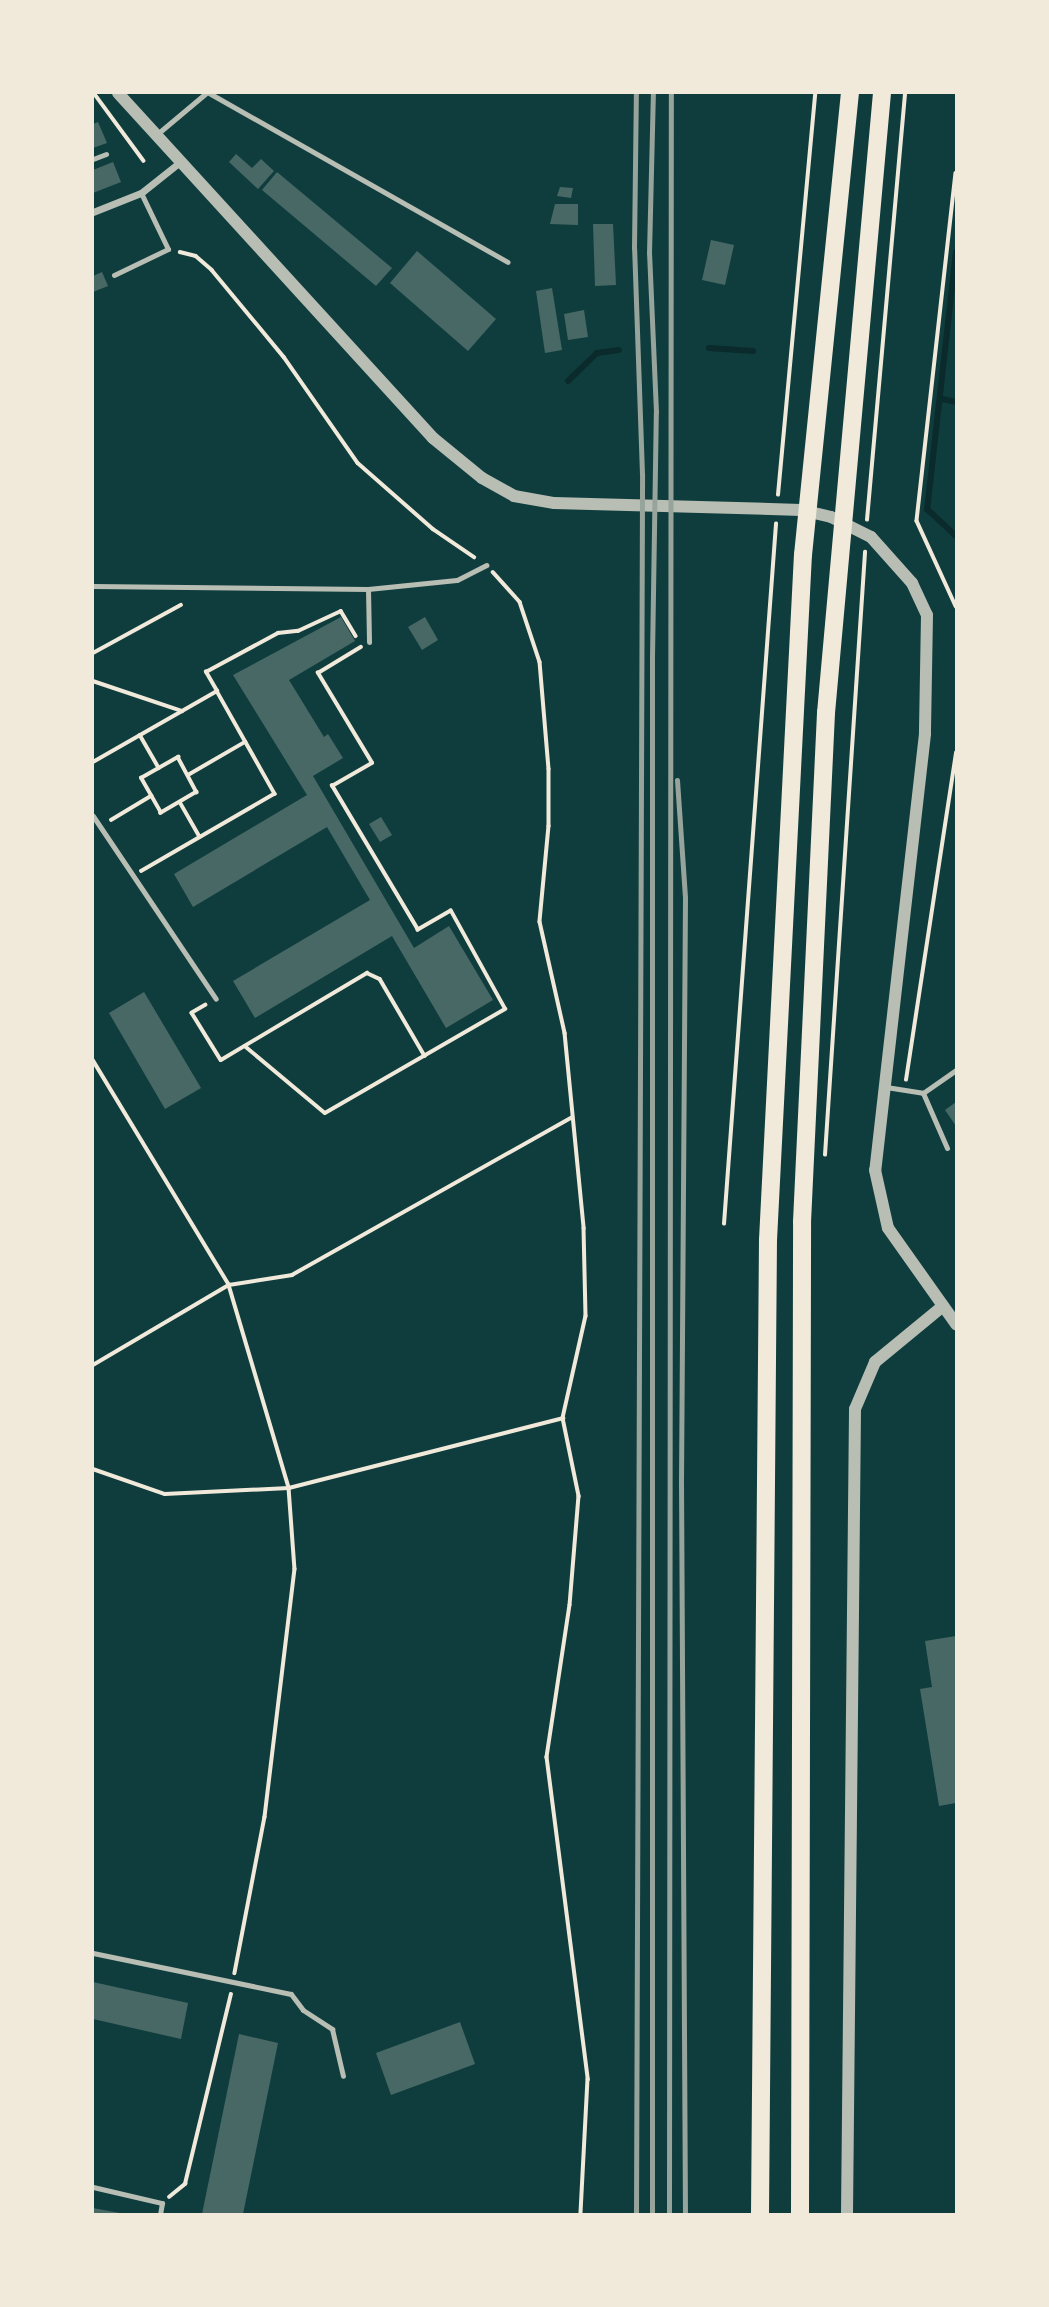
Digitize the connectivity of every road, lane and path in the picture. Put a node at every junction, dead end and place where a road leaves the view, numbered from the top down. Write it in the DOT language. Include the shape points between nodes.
graph roads {
  1 [pos="94,93"];
  2 [pos="118,93"];
  3 [pos="208,93"];
  4 [pos="815,93"];
  5 [pos="850,93"];
  6 [pos="882,93"];
  7 [pos="905,93"];
  8 [pos="156,135"];
  9 [pos="106,154"];
  10 [pos="93,159"];
  11 [pos="144,161"];
  12 [pos="180,162"];
  13 [pos="956,173"];
  14 [pos="141,193"];
  15 [pos="93,212"];
  16 [pos="168,249"];
  17 [pos="508,262"];
  18 [pos="114,275"];
  19 [pos="778,504"];
  20 [pos="776,517"];
  21 [pos="868,534"];
  22 [pos="486,565"];
  23 [pos="93,586"];
  24 [pos="368,589"];
  25 [pos="181,605"];
  26 [pos="956,606"];
  27 [pos="369,642"];
  28 [pos="362,646"];
  29 [pos="93,653"];
  30 [pos="93,681"];
  31 [pos="217,691"];
  32 [pos="183,711"];
  33 [pos="140,735"];
  34 [pos="245,742"];
  35 [pos="956,753"];
  36 [pos="93,762"];
  37 [pos="159,768"];
  38 [pos="188,775"];
  39 [pos="950,790"];
  40 [pos="956,791"];
  41 [pos="151,796"];
  42 [pos="180,802"];
  43 [pos="93,816"];
  44 [pos="100,826"];
  45 [pos="200,837"];
  46 [pos="133,876"];
  47 [pos="216,999"];
  48 [pos="245,1046"];
  49 [pos="425,1056"];
  50 [pos="93,1059"];
  51 [pos="956,1070"];
  52 [pos="883,1086"];
  53 [pos="905,1089"];
  54 [pos="923,1093"];
  55 [pos="570,1118"];
  56 [pos="947,1148"];
  57 [pos="825,1166"];
  58 [pos="724,1224"];
  59 [pos="229,1285"];
  60 [pos="943,1306"];
  61 [pos="956,1324"];
  62 [pos="93,1366"];
  63 [pos="563,1418"];
  64 [pos="93,1469"];
  65 [pos="289,1488"];
  66 [pos="93,1953"];
  67 [pos="234,1982"];
  68 [pos="342,2076"];
  69 [pos="93,2187"];
  70 [pos="162,2203"];
  71 [pos="160,2214"];
  72 [pos="582,2214"];
  73 [pos="760,2214"];
  74 [pos="800,2214"];
  75 [pos="847,2214"];
  1 -- 11 [label="path"];
  2 -- 8 [label="street"];
  3 -- 8 [label="lane"];
  3 -- 17 [label="lane"];
  4 -- 19 [label="path"];
  5 -- 73 [label="main road" via="803,555 769,1227"];
  6 -- 74 [label="main road" via="828,687 802,1222"];
  7 -- 21 [label="path"];
  8 -- 12 [label="street"];
  9 -- 10 [label="lane"];
  12 -- 14 [label="street"];
  12 -- 21 [label="street" via="458,461 514,496 554,503 801,510 831,517"];
  13 -- 26 [label="path" via="917,520"];
  14 -- 15 [label="street"];
  14 -- 16 [label="lane"];
  16 -- 18 [label="lane"];
  16 -- 22 [label="path" via="196,256 212,270 284,357 358,463 433,529"];
  20 -- 58 [label="path"];
  21 -- 52 [label="street" via="912,583 927,615 930,661"];
  21 -- 57 [label="path"];
  22 -- 24 [label="lane" via="457,580"];
  22 -- 55 [label="path" via="520,602 540,662 549,826 540,922 565,1034"];
  23 -- 24 [label="lane"];
  24 -- 27 [label="lane"];
  25 -- 29 [label="path"];
  27 -- 28 [label="path"];
  28 -- 31 [label="path" via="341,611 299,631 278,634 206,672"];
  28 -- 49 [label="path" via="318,673 372,763 332,786 418,930 451,911 505,1009"];
  30 -- 32 [label="path"];
  31 -- 32 [label="path"];
  31 -- 34 [label="path"];
  32 -- 33 [label="path"];
  33 -- 36 [label="path"];
  33 -- 37 [label="path"];
  34 -- 38 [label="path"];
  34 -- 45 [label="path" via="275,794"];
  35 -- 39 [label="path"];
  37 -- 38 [label="path" via="178,757"];
  37 -- 41 [label="path" via="141,778"];
  38 -- 42 [label="path" via="197,792"];
  39 -- 40 [label="path"];
  39 -- 53 [label="path"];
  41 -- 42 [label="path" via="161,813"];
  41 -- 44 [label="path"];
  42 -- 45 [label="path"];
  43 -- 44 [label="lane"];
  44 -- 46 [label="lane"];
  45 -- 46 [label="path"];
  46 -- 47 [label="lane"];
  47 -- 48 [label="path" via="192,1013 221,1060"];
  48 -- 49 [label="path" via="325,1114"];
  48 -- 49 [label="path" via="367,973 380,979"];
  50 -- 59 [label="path"];
  51 -- 54 [label="lane"];
  52 -- 53 [label="lane"];
  52 -- 60 [label="street" via="875,1170 879,1202 888,1228"];
  53 -- 54 [label="lane"];
  54 -- 56 [label="lane"];
  55 -- 59 [label="path" via="292,1275"];
  55 -- 63 [label="path" via="584,1228 586,1316"];
  59 -- 62 [label="path"];
  59 -- 65 [label="path"];
  60 -- 61 [label="street"];
  60 -- 75 [label="street" via="875,1362 855,1409"];
  63 -- 65 [label="path"];
  63 -- 72 [label="path" via="579,1496 570,1605 547,1757 589,2079"];
  64 -- 65 [label="path" via="164,1494"];
  65 -- 67 [label="path" via="295,1569 265,1817"];
  66 -- 67 [label="lane"];
  67 -- 68 [label="lane" via="291,1994 303,2010 331,2029"];
  67 -- 70 [label="path" via="186,2184"];
  69 -- 70 [label="lane"];
  70 -- 71 [label="lane"];
}
